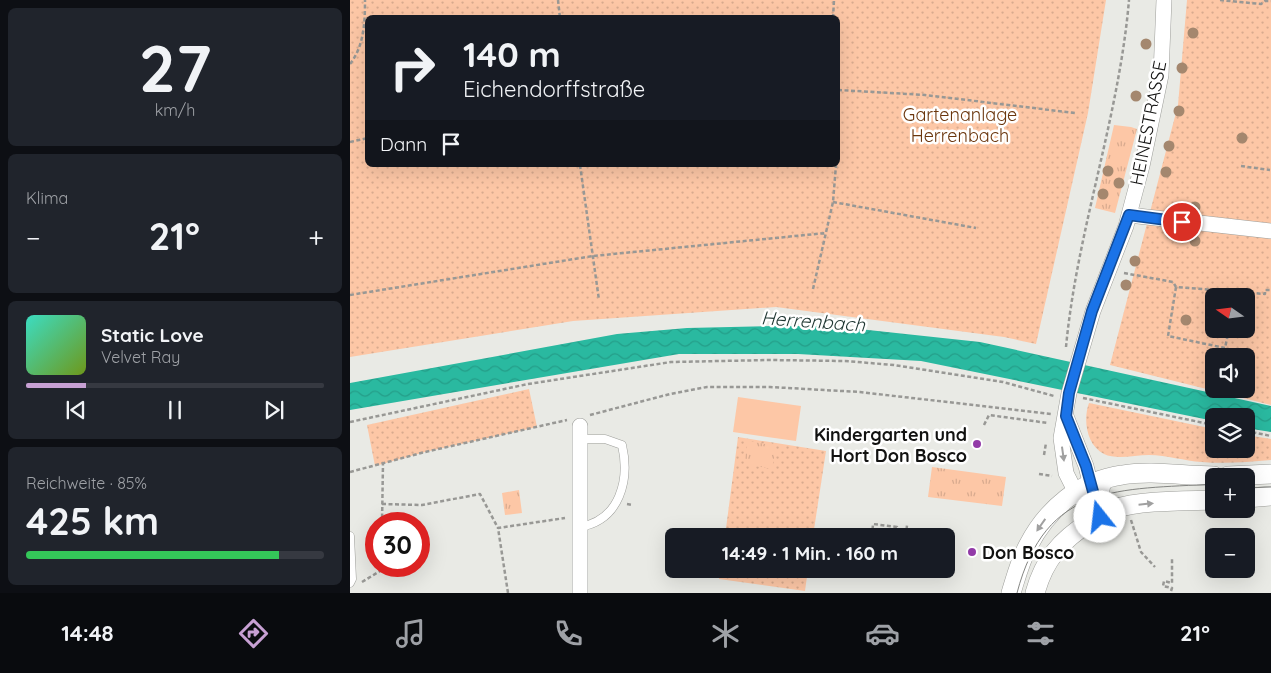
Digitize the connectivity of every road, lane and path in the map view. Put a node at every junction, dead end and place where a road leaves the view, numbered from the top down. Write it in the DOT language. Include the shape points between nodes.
graph roads {
  1 [pos="365,0"];
  2 [pos="558,0"];
  3 [pos="834,0"];
  4 [pos="1129,0"];
  5 [pos="1164,0"];
  6 [pos="1220,0"];
  7 [pos="1238,1"];
  8 [pos="1271,1"];
  9 [pos="560,15"];
  10 [pos="833,15"];
  11 [pos="350,64"];
  12 [pos="840,90"];
  13 [pos="1074,113"];
  14 [pos="365,139"];
  15 [pos="350,142"];
  16 [pos="1241,166"];
  17 [pos="580,167"];
  18 [pos="836,167"];
  19 [pos="1270,170"];
  20 [pos="833,202"];
  21 [pos="1129,215"];
  22 [pos="976,228"];
  23 [pos="1271,231"];
  24 [pos="826,233"];
  25 [pos="593,256"];
  26 [pos="1109,269"];
  27 [pos="1176,287"];
  28 [pos="813,288"];
  29 [pos="1205,288"];
  30 [pos="1271,290"];
  31 [pos="1255,293"];
  32 [pos="350,295"];
  33 [pos="599,300"];
  34 [pos="1227,338"];
  35 [pos="1065,351"];
  36 [pos="1069,396"];
  37 [pos="1058,415"];
  38 [pos="350,422"];
  39 [pos="1049,423"];
  40 [pos="1205,423"];
  41 [pos="579,425"];
  42 [pos="984,425"];
  43 [pos="1255,433"];
  44 [pos="1271,436"];
  45 [pos="383,463"];
  46 [pos="350,472"];
  47 [pos="1271,474"];
  48 [pos="1255,475"];
  49 [pos="1205,476"];
  50 [pos="1091,485"];
  51 [pos="1271,496"];
  52 [pos="1255,497"];
  53 [pos="1205,501"];
  54 [pos="382,504"];
  55 [pos="1124,511"];
  56 [pos="382,512"];
  57 [pos="1100,517"];
  58 [pos="580,521"];
  59 [pos="907,525"];
  60 [pos="498,528"];
  61 [pos="873,528"];
  62 [pos="897,528"];
  63 [pos="907,528"];
  64 [pos="350,536"];
  65 [pos="1172,558"];
  66 [pos="1155,566"];
  67 [pos="370,577"];
  68 [pos="350,582"];
  69 [pos="360,583"];
  70 [pos="1171,591"];
  71 [pos="508,593"];
  72 [pos="580,593"];
  73 [pos="1011,593"];
  74 [pos="1034,593"];
  1 -- 11 [label="path" via="365,24 357,54"];
  2 -- 9 [label="path"];
  3 -- 10 [label="path"];
  4 -- 35 [label="path" via="1111,116 1079,258"];
  5 -- 21 [label="street, HEINESTRASSE" via="1161,75"];
  6 -- 7 [label="path"];
  7 -- 8 [label="path" via="1261,4"];
  12 -- 13 [label="path" via="925,95"];
  14 -- 15 [label="path"];
  16 -- 19 [label="path"];
  17 -- 25 [label="path"];
  18 -- 20 [label="path"];
  20 -- 22 [label="path"];
  20 -- 24 [label="path"];
  21 -- 23 [label="street"];
  21 -- 26 [label="street, HEINESTRASSE"];
  24 -- 25 [label="path"];
  24 -- 28 [label="path"];
  25 -- 32 [label="path"];
  25 -- 33 [label="path"];
  26 -- 27 [label="path" via="1173,282"];
  26 -- 36 [label="street, HEINESTRASSE" via="1092,311"];
  27 -- 29 [label="path"];
  27 -- 34 [label="path" via="1168,336 1225,348"];
  30 -- 31 [label="path" via="1265,290 1265,294"];
  36 -- 37 [label="street, HEINESTRASSE"];
  36 -- 38 [label="path" via="894,365 770,360 671,362 528,384"];
  36 -- 40 [label="path"];
  37 -- 41 [label="path" via="860,392 708,387 670,394"];
  37 -- 50 [label="street, HEINESTRASSE" via="1086,466"];
  39 -- 42 [label="path" via="989,415"];
  41 -- 45 [label="path" via="425,452"];
  41 -- 58 [label="street"];
  41 -- 58 [label="lane" via="622,445 626,462 623,486 612,511 602,519"];
  43 -- 44 [label="path"];
  45 -- 46 [label="path"];
  45 -- 54 [label="path"];
  47 -- 48 [label="street"];
  49 -- 50 [label="street" via="1120,475"];
  50 -- 55 [label="street" via="1101,484 1099,495 1103,501"];
  50 -- 57 [label="street, HEINESTRASSE"];
  50 -- 73 [label="street, one-way" via="1058,504 1043,522 1028,546"];
  51 -- 52 [label="street"];
  55 -- 53 [label="street, one-way" via="1143,504"];
  54 -- 56 [label="path"];
  54 -- 60 [label="path" via="422,505 480,494"];
  55 -- 57 [label="street"];
  55 -- 66 [label="path" via="1141,552"];
  57 -- 74 [label="street" via="1062,543 1050,558"];
  58 -- 60 [label="path"];
  58 -- 72 [label="street"];
  59 -- 63 [label="path"];
  60 -- 71 [label="path"];
  61 -- 62 [label="path" via="873,524"];
  64 -- 68 [label="lane"];
  65 -- 70 [label="path" via="1172,583 1164,581 1163,586 1172,588"];
  67 -- 69 [label="path"];
}
